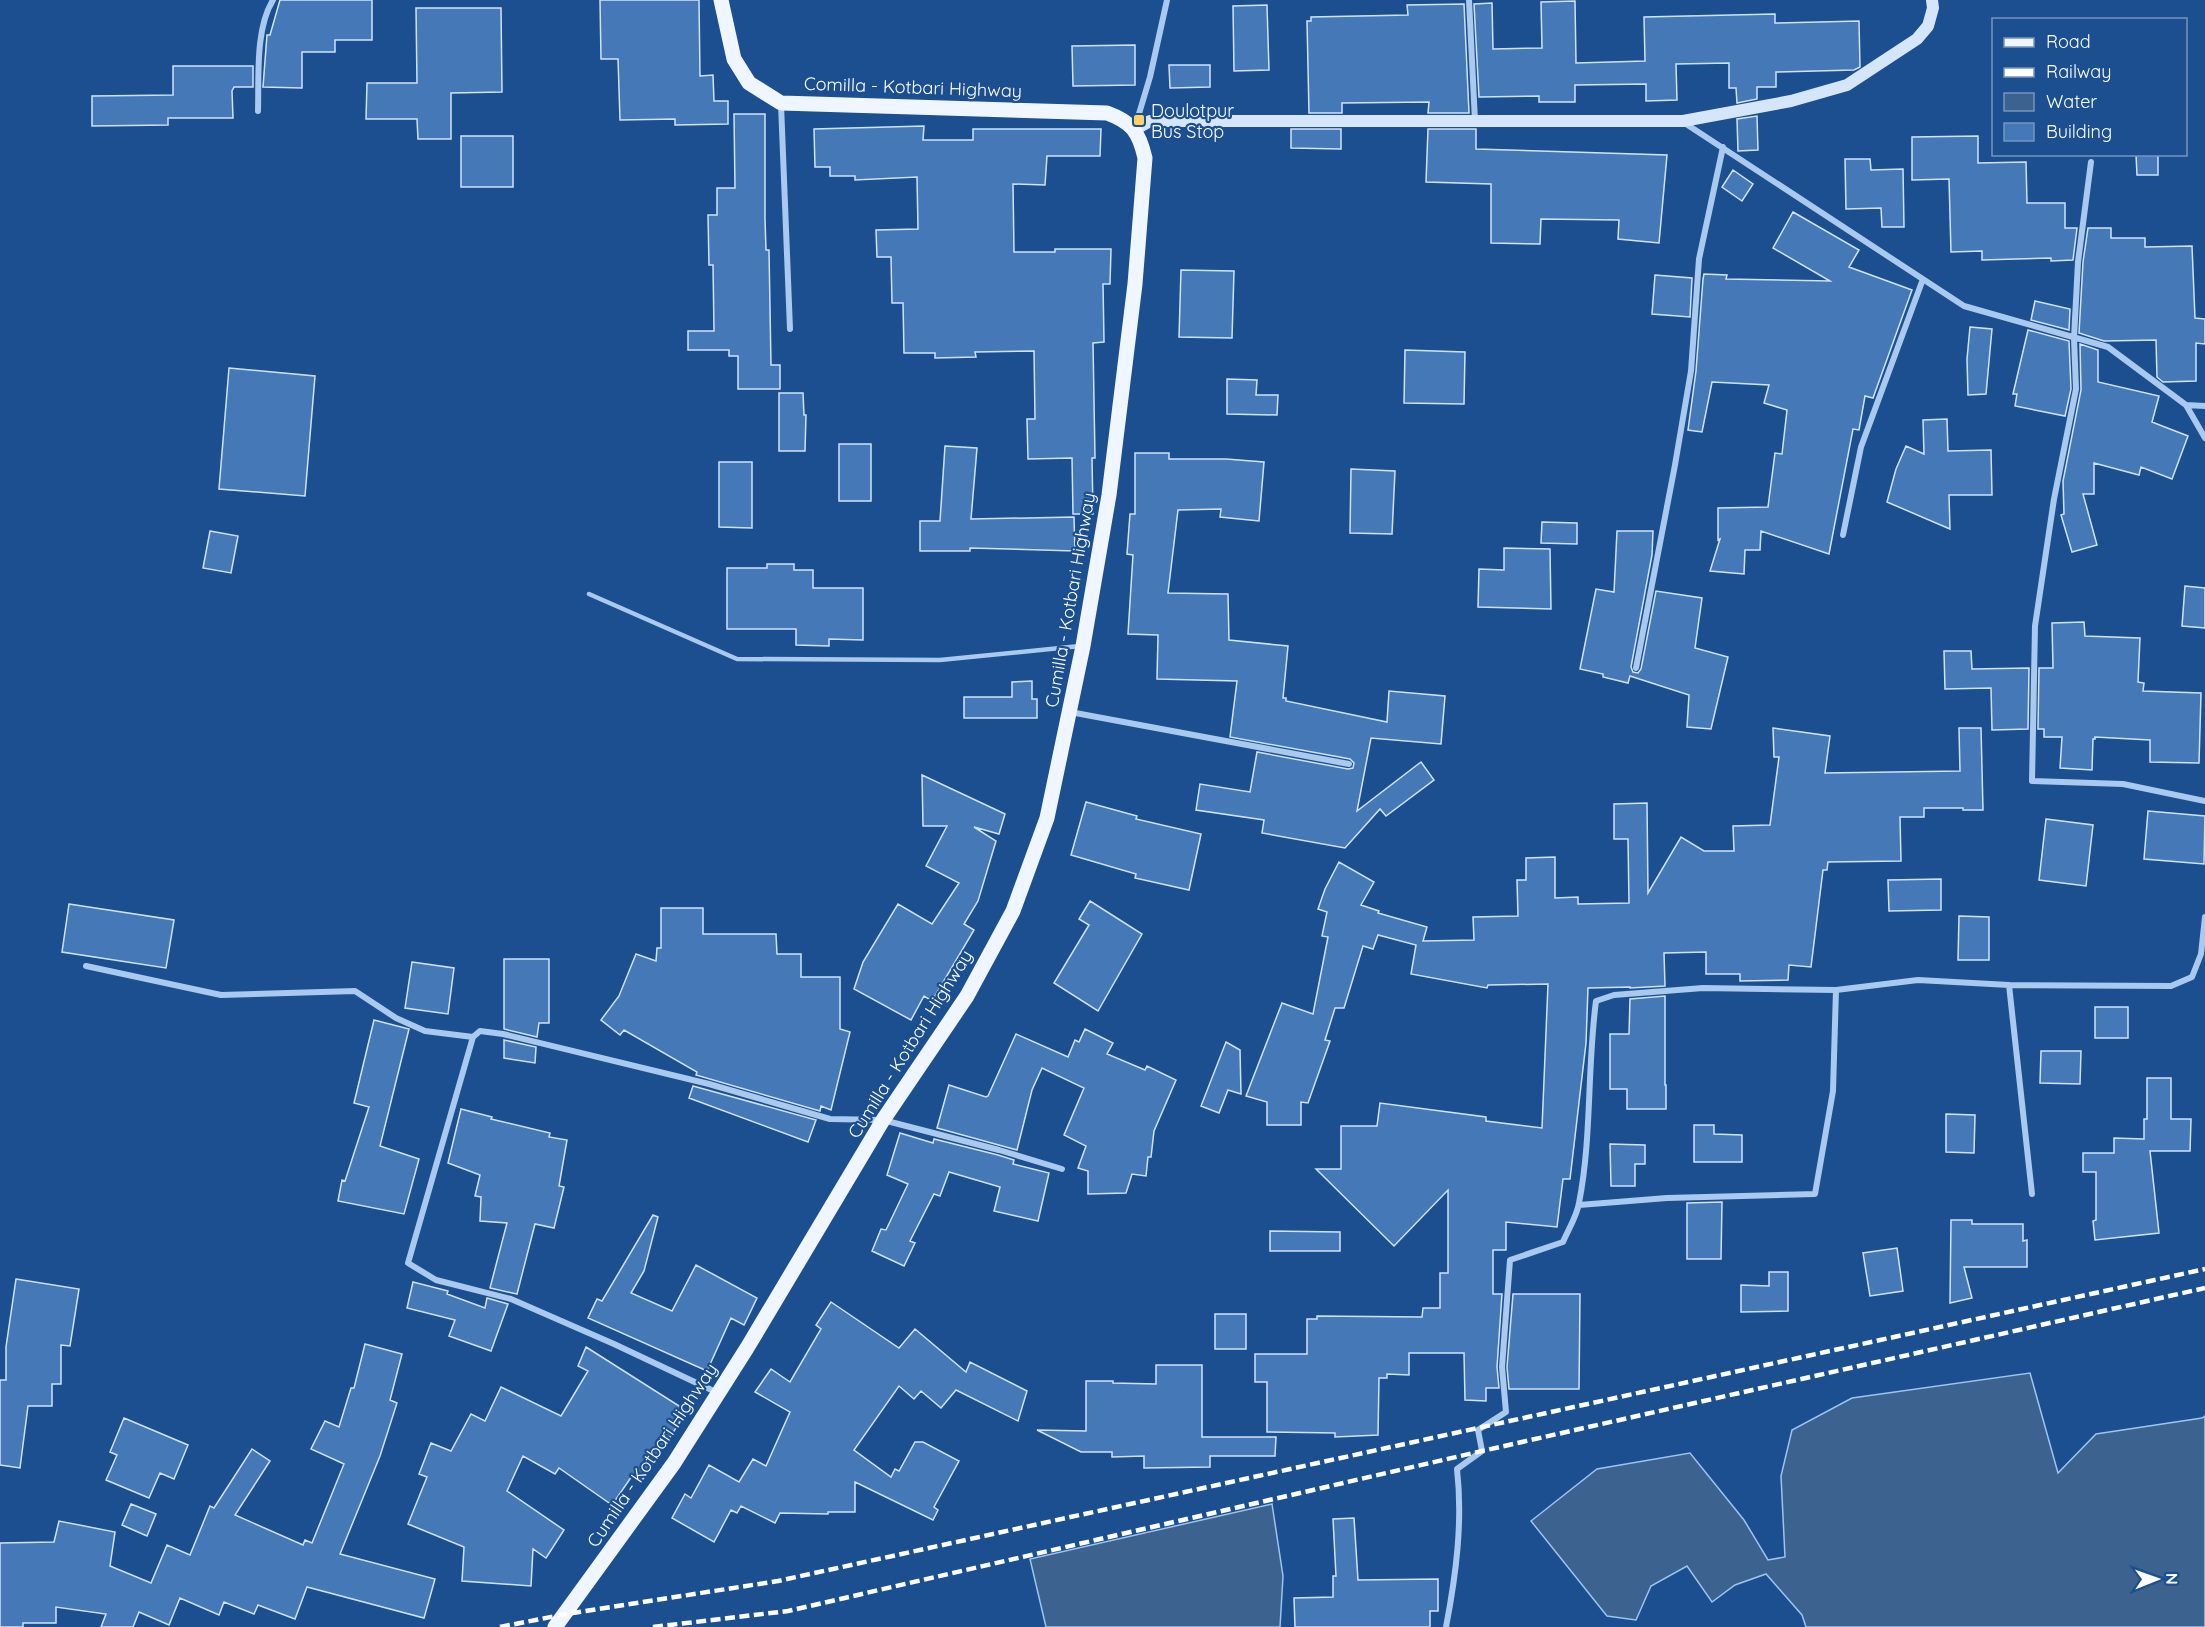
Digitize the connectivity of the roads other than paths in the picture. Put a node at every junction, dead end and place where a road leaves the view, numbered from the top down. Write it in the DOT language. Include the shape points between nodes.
graph roads {
  1 [pos="273,0"];
  2 [pos="721,0"];
  3 [pos="1167,0"];
  4 [pos="1469,0"];
  5 [pos="1932,0"];
  6 [pos="781,103"];
  7 [pos="258,111"];
  8 [pos="1474,121"];
  9 [pos="1683,121"];
  10 [pos="1134,130"];
  11 [pos="1723,147"];
  12 [pos="2091,162"];
  13 [pos="1923,279"];
  14 [pos="790,329"];
  15 [pos="2074,338"];
  16 [pos="2186,405"];
  17 [pos="2205,406"];
  18 [pos="2205,438"];
  19 [pos="1843,535"];
  20 [pos="589,594"];
  21 [pos="1083,646"];
  22 [pos="1636,668"];
  23 [pos="1070,712"];
  24 [pos="1349,764"];
  25 [pos="2205,801"];
  26 [pos="2205,917"];
  27 [pos="86,966"];
  28 [pos="2009,985"];
  29 [pos="1836,990"];
  30 [pos="473,1037"];
  31 [pos="883,1120"];
  32 [pos="1062,1169"];
  33 [pos="2032,1194"];
  34 [pos="1579,1205"];
  35 [pos="718,1393"];
  36 [pos="555,1627"];
  37 [pos="1446,1627"];
  1 -- 7 [label="street" via="260,45"];
  2 -- 6 [label="main road, Comilla - Kotbari Highway" via="734,59 749,83"];
  3 -- 10 [label="street"];
  4 -- 8 [label="street"];
  5 -- 9 [label="street" via="1928,26 1917,39 1847,85 1791,101"];
  6 -- 10 [label="main road, Comilla - Kotbari Highway" via="1107,113 1123,119"];
  6 -- 14 [label="street"];
  8 -- 9 [label="street"];
  8 -- 10 [label="street" via="1150,121"];
  9 -- 11 [label="street"];
  10 -- 21 [label="main road" via="1145,158 1135,285 1109,495"];
  11 -- 13 [label="street"];
  11 -- 22 [label="street" via="1699,259 1691,371"];
  12 -- 15 [label="street" via="2078,262"];
  13 -- 15 [label="street" via="1964,306"];
  13 -- 19 [label="street" via="1861,447"];
  15 -- 16 [label="street" via="2108,347"];
  15 -- 25 [label="street" via="2076,389 2035,626 2032,781 2123,784"];
  16 -- 17 [label="street"];
  16 -- 18 [label="street"];
  20 -- 21 [label="lane" via="737,659 940,660"];
  21 -- 23 [label="main road, Cumilla - Kotbari Highway"];
  23 -- 24 [label="street"];
  23 -- 31 [label="main road, Cumilla - Kotbari Highway" via="1047,818 1013,912 967,996"];
  26 -- 28 [label="street" via="2201,954 2192,977 2171,986"];
  27 -- 30 [label="street" via="221,995 355,991 396,1018 425,1031"];
  28 -- 29 [label="street" via="1918,980"];
  28 -- 33 [label="street"];
  29 -- 34 [label="street" via="1833,1091 1815,1194"];
  29 -- 34 [label="street" via="1703,988 1614,995 1596,1001"];
  30 -- 31 [label="street" via="480,1031 503,1034 709,1084 830,1119"];
  30 -- 35 [label="street" via="408,1263 436,1280 511,1299"];
  31 -- 32 [label="street"];
  31 -- 35 [label="main road, Cumilla - Kotbari Highway"];
  34 -- 37 [label="street" via="1563,1242 1510,1260 1502,1367 1506,1412 1478,1430 1482,1450 1457,1469 1457,1545"];
  35 -- 36 [label="main road, Cumilla - Kotbari Highway" via="674,1463"];
}
